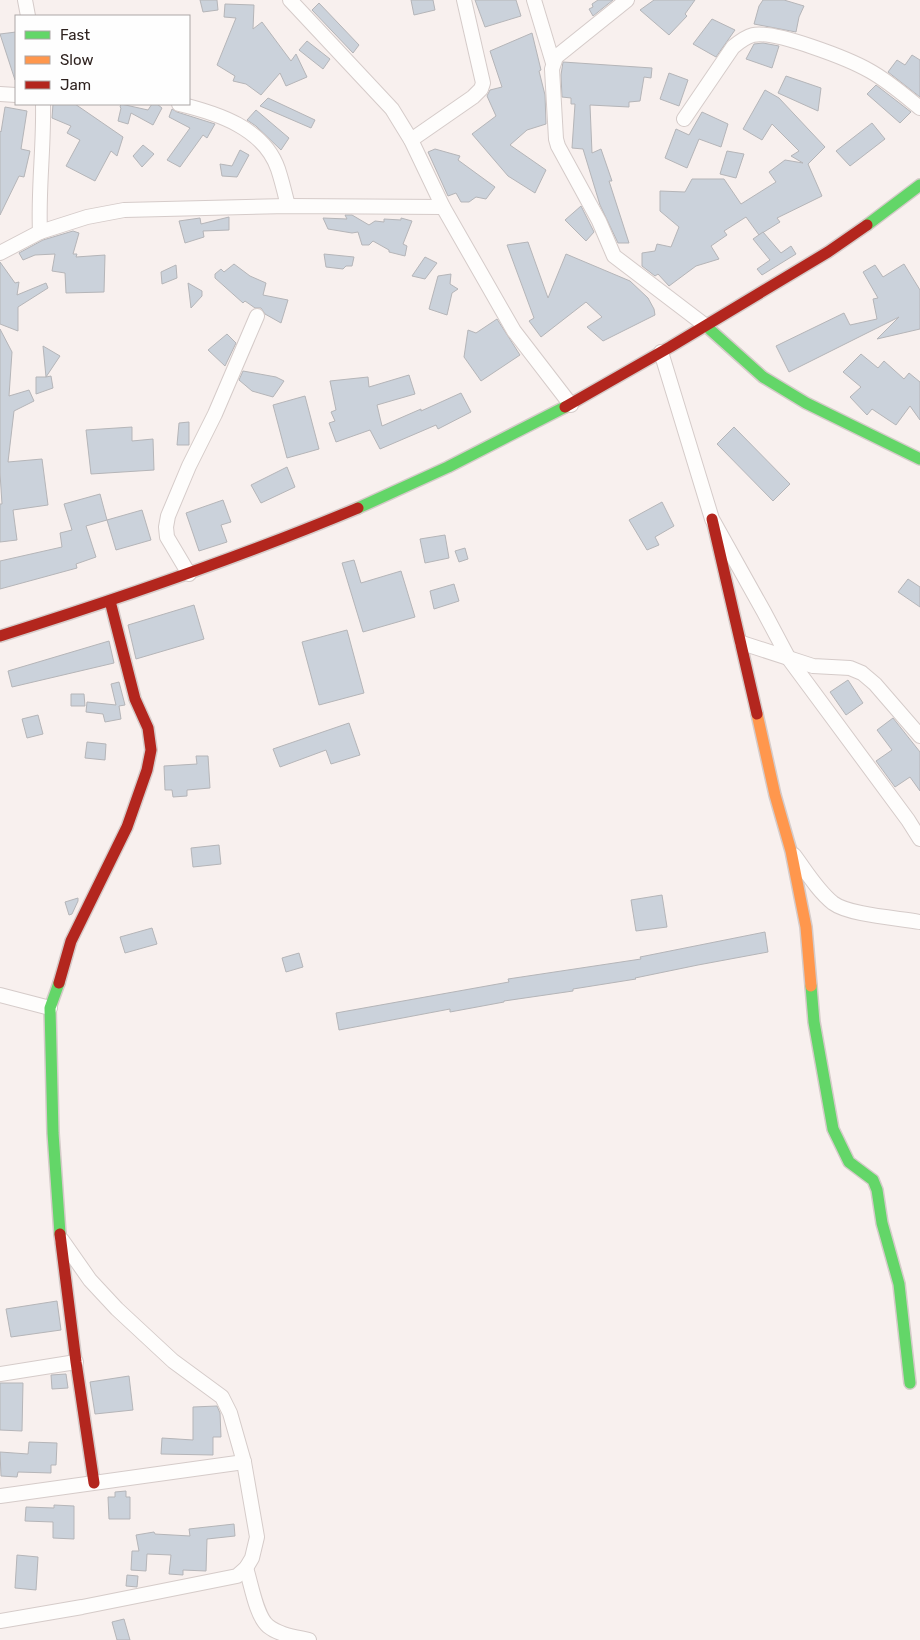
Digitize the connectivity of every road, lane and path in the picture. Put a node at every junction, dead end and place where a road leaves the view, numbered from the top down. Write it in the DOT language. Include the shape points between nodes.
graph roads {
  1 [pos="25,0"];
  2 [pos="290,0"];
  3 [pos="464,0"];
  4 [pos="534,0"];
  5 [pos="627,0"];
  6 [pos="28,15"];
  7 [pos="553,63"];
  8 [pos="0,94"];
  9 [pos="15,95"];
  10 [pos="43,105"];
  11 [pos="184,105"];
  12 [pos="920,108"];
  13 [pos="684,119"];
  14 [pos="411,140"];
  15 [pos="920,185"];
  16 [pos="288,206"];
  17 [pos="443,207"];
  18 [pos="40,232"];
  19 [pos="0,253"];
  20 [pos="257,316"];
  21 [pos="706,326"];
  22 [pos="661,352"];
  23 [pos="570,405"];
  24 [pos="920,459"];
  25 [pos="712,519"];
  26 [pos="189,574"];
  27 [pos="110,601"];
  28 [pos="0,636"];
  29 [pos="742,643"];
  30 [pos="788,659"];
  31 [pos="920,736"];
  32 [pos="920,840"];
  33 [pos="791,851"];
  34 [pos="920,922"];
  35 [pos="0,995"];
  36 [pos="50,1008"];
  37 [pos="60,1237"];
  38 [pos="76,1362"];
  39 [pos="0,1374"];
  40 [pos="910,1383"];
  41 [pos="244,1462"];
  42 [pos="94,1483"];
  43 [pos="0,1496"];
  44 [pos="246,1568"];
  45 [pos="0,1621"];
  46 [pos="309,1640"];
  1 -- 6 [label="street"];
  2 -- 14 [label="street" via="392,109"];
  3 -- 14 [label="street" via="483,84 473,97"];
  4 -- 7 [label="street"];
  5 -- 7 [label="street" via="556,57"];
  7 -- 21 [label="street" via="554,133 558,146 599,221 614,256"];
  8 -- 9 [label="street"];
  10 -- 18 [label="street"];
  11 -- 16 [label="street" via="238,124 257,139 278,168"];
  12 -- 13 [label="street" via="870,71 834,55 784,39 758,35 742,39 733,47"];
  14 -- 17 [label="street"];
  15 -- 21 [label="main road" via="828,252"];
  16 -- 17 [label="street"];
  16 -- 18 [label="street" via="124,210 87,217"];
  17 -- 23 [label="street" via="514,331"];
  18 -- 19 [label="street"];
  20 -- 26 [label="street" via="168,516 167,537"];
  21 -- 22 [label="main road"];
  21 -- 24 [label="main road" via="763,377 806,403"];
  22 -- 23 [label="main road"];
  22 -- 25 [label="street"];
  23 -- 26 [label="main road" via="427,477 272,543"];
  25 -- 29 [label="main road"];
  25 -- 30 [label="street"];
  26 -- 27 [label="main road"];
  27 -- 28 [label="main road"];
  27 -- 36 [label="main road" via="135,699 148,728 151,750 127,827 71,941"];
  29 -- 30 [label="street"];
  29 -- 33 [label="main road" via="775,795"];
  30 -- 31 [label="street" via="813,666 850,668 862,673"];
  30 -- 32 [label="street"];
  33 -- 34 [label="street" via="834,904 862,913"];
  33 -- 40 [label="main road" via="806,927 814,1022 834,1128 849,1162 873,1180 877,1190 882,1223 899,1284"];
  35 -- 36 [label="street"];
  36 -- 37 [label="main road"];
  37 -- 38 [label="main road"];
  37 -- 41 [label="street" via="90,1280 117,1310 173,1361 222,1397"];
  38 -- 39 [label="street"];
  38 -- 42 [label="main road"];
  41 -- 42 [label="street"];
  41 -- 44 [label="street" via="257,1537"];
  42 -- 43 [label="street"];
  44 -- 45 [label="street" via="237,1576"];
  44 -- 46 [label="street" via="260,1615 268,1626"];
}
